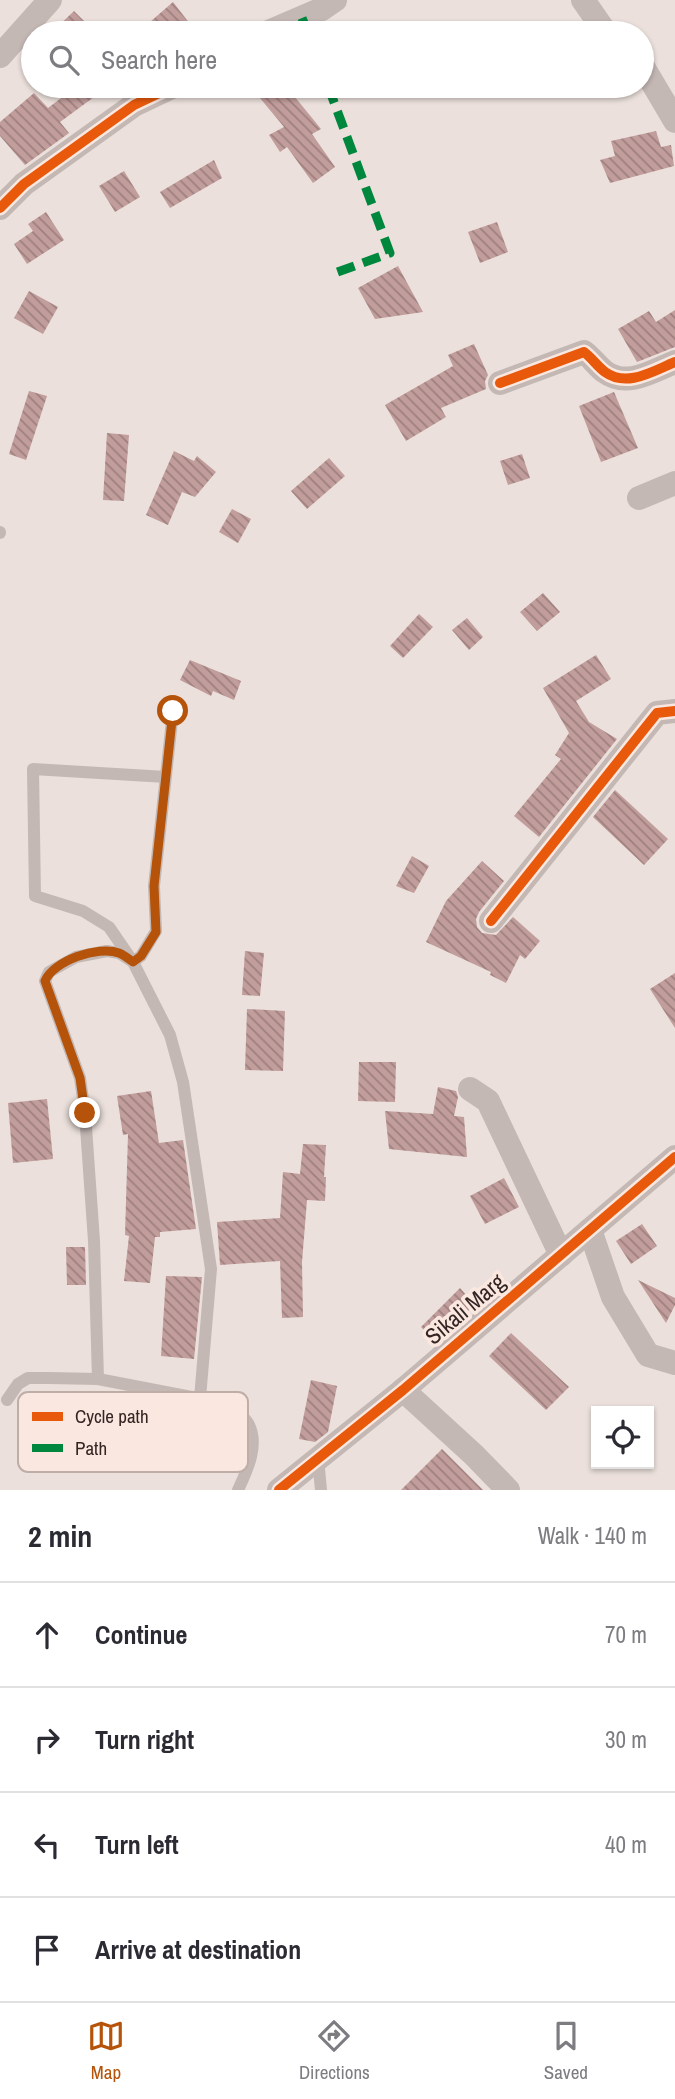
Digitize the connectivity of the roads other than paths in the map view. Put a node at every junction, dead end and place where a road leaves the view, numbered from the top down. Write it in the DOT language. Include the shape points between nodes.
graph roads {
  1 [pos="50,0"];
  2 [pos="335,0"];
  3 [pos="583,0"];
  4 [pos="31,21"];
  5 [pos="294,21"];
  6 [pos="598,21"];
  7 [pos="21,32"];
  8 [pos="0,56"];
  9 [pos="654,85"];
  10 [pos="149,98"];
  11 [pos="675,121"];
  12 [pos="0,208"];
  13 [pos="675,362"];
  14 [pos="500,383"];
  15 [pos="675,483"];
  16 [pos="639,498"];
  17 [pos="173,711"];
  18 [pos="675,711"];
  19 [pos="166,777"];
  20 [pos="491,921"];
  21 [pos="133,962"];
  22 [pos="470,1089"];
  23 [pos="675,1157"];
  24 [pos="590,1230"];
  25 [pos="561,1255"];
  26 [pos="675,1363"];
  27 [pos="98,1380"];
  28 [pos="403,1390"];
  29 [pos="166,1392"];
  30 [pos="201,1392"];
  31 [pos="7,1400"];
  32 [pos="248,1424"];
  33 [pos="318,1458"];
  34 [pos="248,1470"];
  35 [pos="247,1472"];
  36 [pos="238,1490"];
  37 [pos="279,1490"];
  38 [pos="321,1490"];
  39 [pos="508,1490"];
  1 -- 4 [label="street"];
  2 -- 5 [label="street"];
  3 -- 6 [label="street"];
  7 -- 8 [label="street"];
  9 -- 11 [label="street"];
  10 -- 12 [label="street" via="24,184"];
  13 -- 14 [label="street" via="637,377 618,379 584,352"];
  15 -- 16 [label="street"];
  17 -- 19 [label="lane"];
  18 -- 20 [label="street" via="657,713"];
  19 -- 21 [label="lane" via="154,886 156,932"];
  19 -- 21 [label="lane" via="33,769 35,896 83,911 109,927"];
  21 -- 27 [label="lane" via="107,951 76,957 49,972 45,981 80,1078 85,1113"];
  21 -- 30 [label="lane" via="170,1035 190,1125 211,1269"];
  22 -- 25 [label="street" via="488,1101"];
  23 -- 24 [label="street, Sikali Marg"];
  24 -- 25 [label="street, Sikali Marg"];
  24 -- 26 [label="street" via="613,1297 648,1355"];
  25 -- 28 [label="street, Sikali Marg"];
  27 -- 29 [label="lane"];
  27 -- 31 [label="lane" via="28,1378"];
  28 -- 33 [label="street, Sikali Marg"];
  28 -- 39 [label="street"];
  32 -- 34 [label="lane" via="253,1441"];
  33 -- 37 [label="street, Sikali Marg"];
  33 -- 38 [label="lane"];
  35 -- 36 [label="lane"];
}
